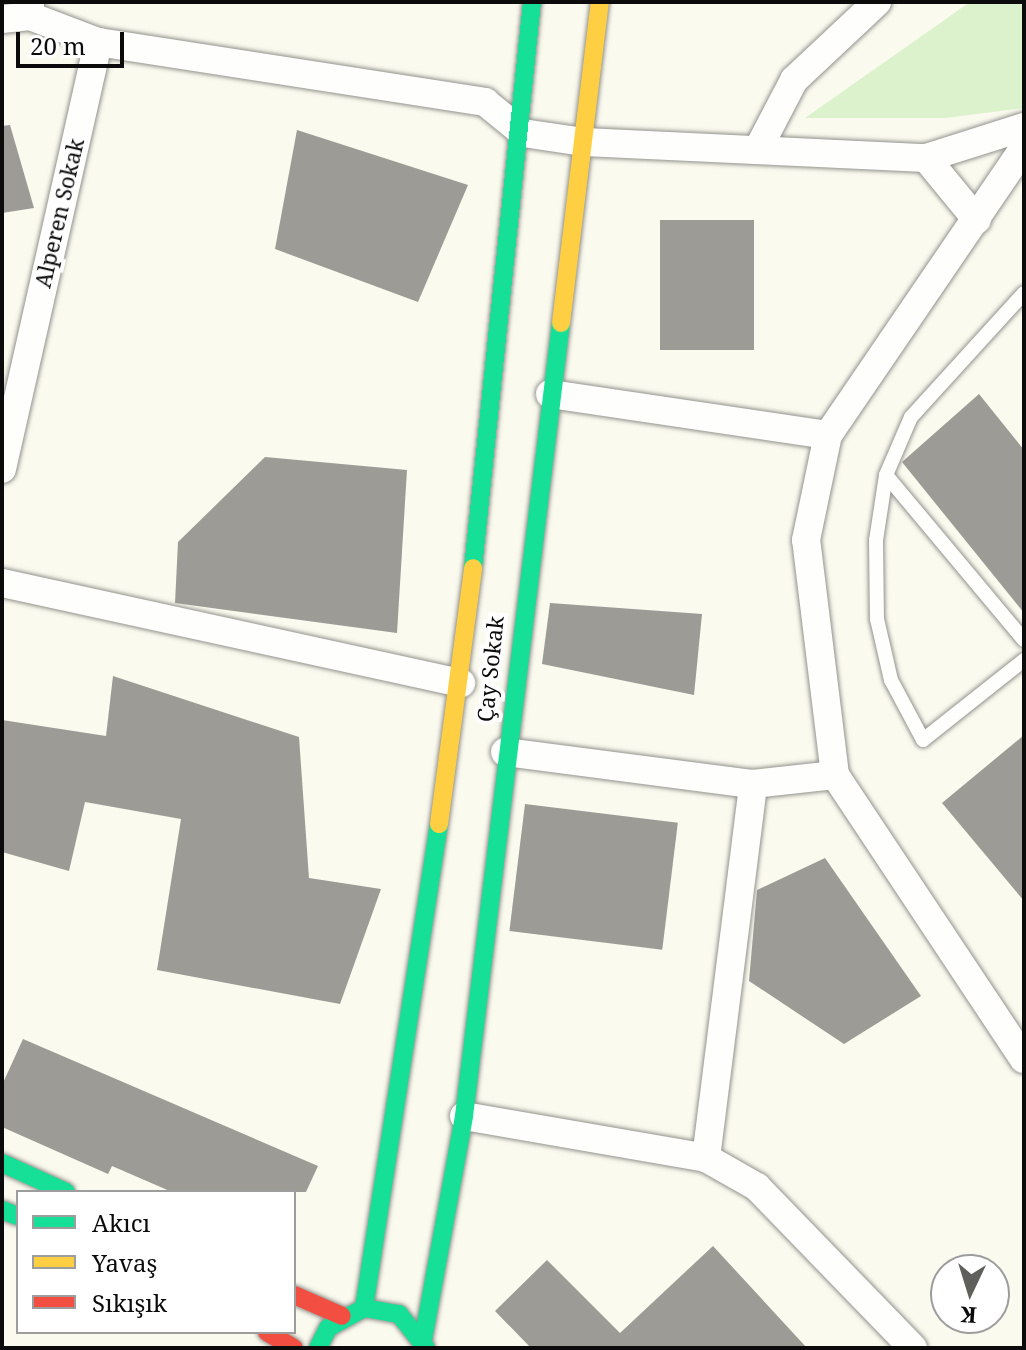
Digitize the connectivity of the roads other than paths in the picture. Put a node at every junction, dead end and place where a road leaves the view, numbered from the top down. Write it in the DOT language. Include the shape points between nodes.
graph roads {
  1 [pos="532,2"];
  2 [pos="600,2"];
  3 [pos="877,2"];
  4 [pos="21,12"];
  5 [pos="98,42"];
  6 [pos="1024,127"];
  7 [pos="523,133"];
  8 [pos="584,142"];
  9 [pos="1024,148"];
  10 [pos="758,149"];
  11 [pos="926,158"];
  12 [pos="977,220"];
  13 [pos="1024,293"];
  14 [pos="550,394"];
  15 [pos="828,435"];
  16 [pos="2,469"];
  17 [pos="886,475"];
  18 [pos="2,583"];
  19 [pos="1024,640"];
  20 [pos="1024,660"];
  21 [pos="461,683"];
  22 [pos="505,752"];
  23 [pos="835,775"];
  24 [pos="753,784"];
  25 [pos="1024,1059"];
  26 [pos="464,1116"];
  27 [pos="706,1158"];
  28 [pos="2,1163"];
  29 [pos="62,1190"];
  30 [pos="296,1296"];
  31 [pos="364,1308"];
  32 [pos="342,1316"];
  33 [pos="270,1334"];
  34 [pos="425,1344"];
  35 [pos="294,1348"];
  36 [pos="318,1348"];
  37 [pos="913,1348"];
  1 -- 7 [label="main road, Çay Sokak"];
  2 -- 8 [label="main road, Çay Sokak"];
  3 -- 10 [label="street" via="794,80"];
  4 -- 5 [label="street"];
  5 -- 7 [label="street" via="485,102"];
  5 -- 16 [label="street, Alperen Sokak"];
  6 -- 11 [label="street"];
  7 -- 8 [label="street"];
  7 -- 21 [label="main road, Çay Sokak"];
  8 -- 10 [label="street"];
  8 -- 14 [label="main road, Çay Sokak"];
  9 -- 12 [label="street"];
  10 -- 11 [label="street"];
  11 -- 12 [label="street"];
  12 -- 15 [label="street"];
  13 -- 17 [label="lane" via="911,417"];
  14 -- 15 [label="street"];
  14 -- 22 [label="main road, Çay Sokak"];
  15 -- 23 [label="street" via="806,540"];
  17 -- 19 [label="lane"];
  17 -- 20 [label="lane" via="876,540 877,619 891,680 923,740"];
  18 -- 21 [label="street"];
  21 -- 31 [label="main road, Çay Sokak"];
  22 -- 24 [label="street"];
  22 -- 26 [label="main road, Çay Sokak"];
  23 -- 24 [label="street"];
  23 -- 25 [label="street"];
  24 -- 27 [label="street"];
  26 -- 27 [label="street"];
  26 -- 34 [label="main road, Çay Sokak"];
  27 -- 37 [label="street" via="757,1187"];
  28 -- 29 [label="main road"];
  30 -- 32 [label="main road"];
  31 -- 32 [label="main road"];
  31 -- 34 [label="main road" via="399,1314"];
  32 -- 36 [label="main road"];
  33 -- 35 [label="main road"];
}
